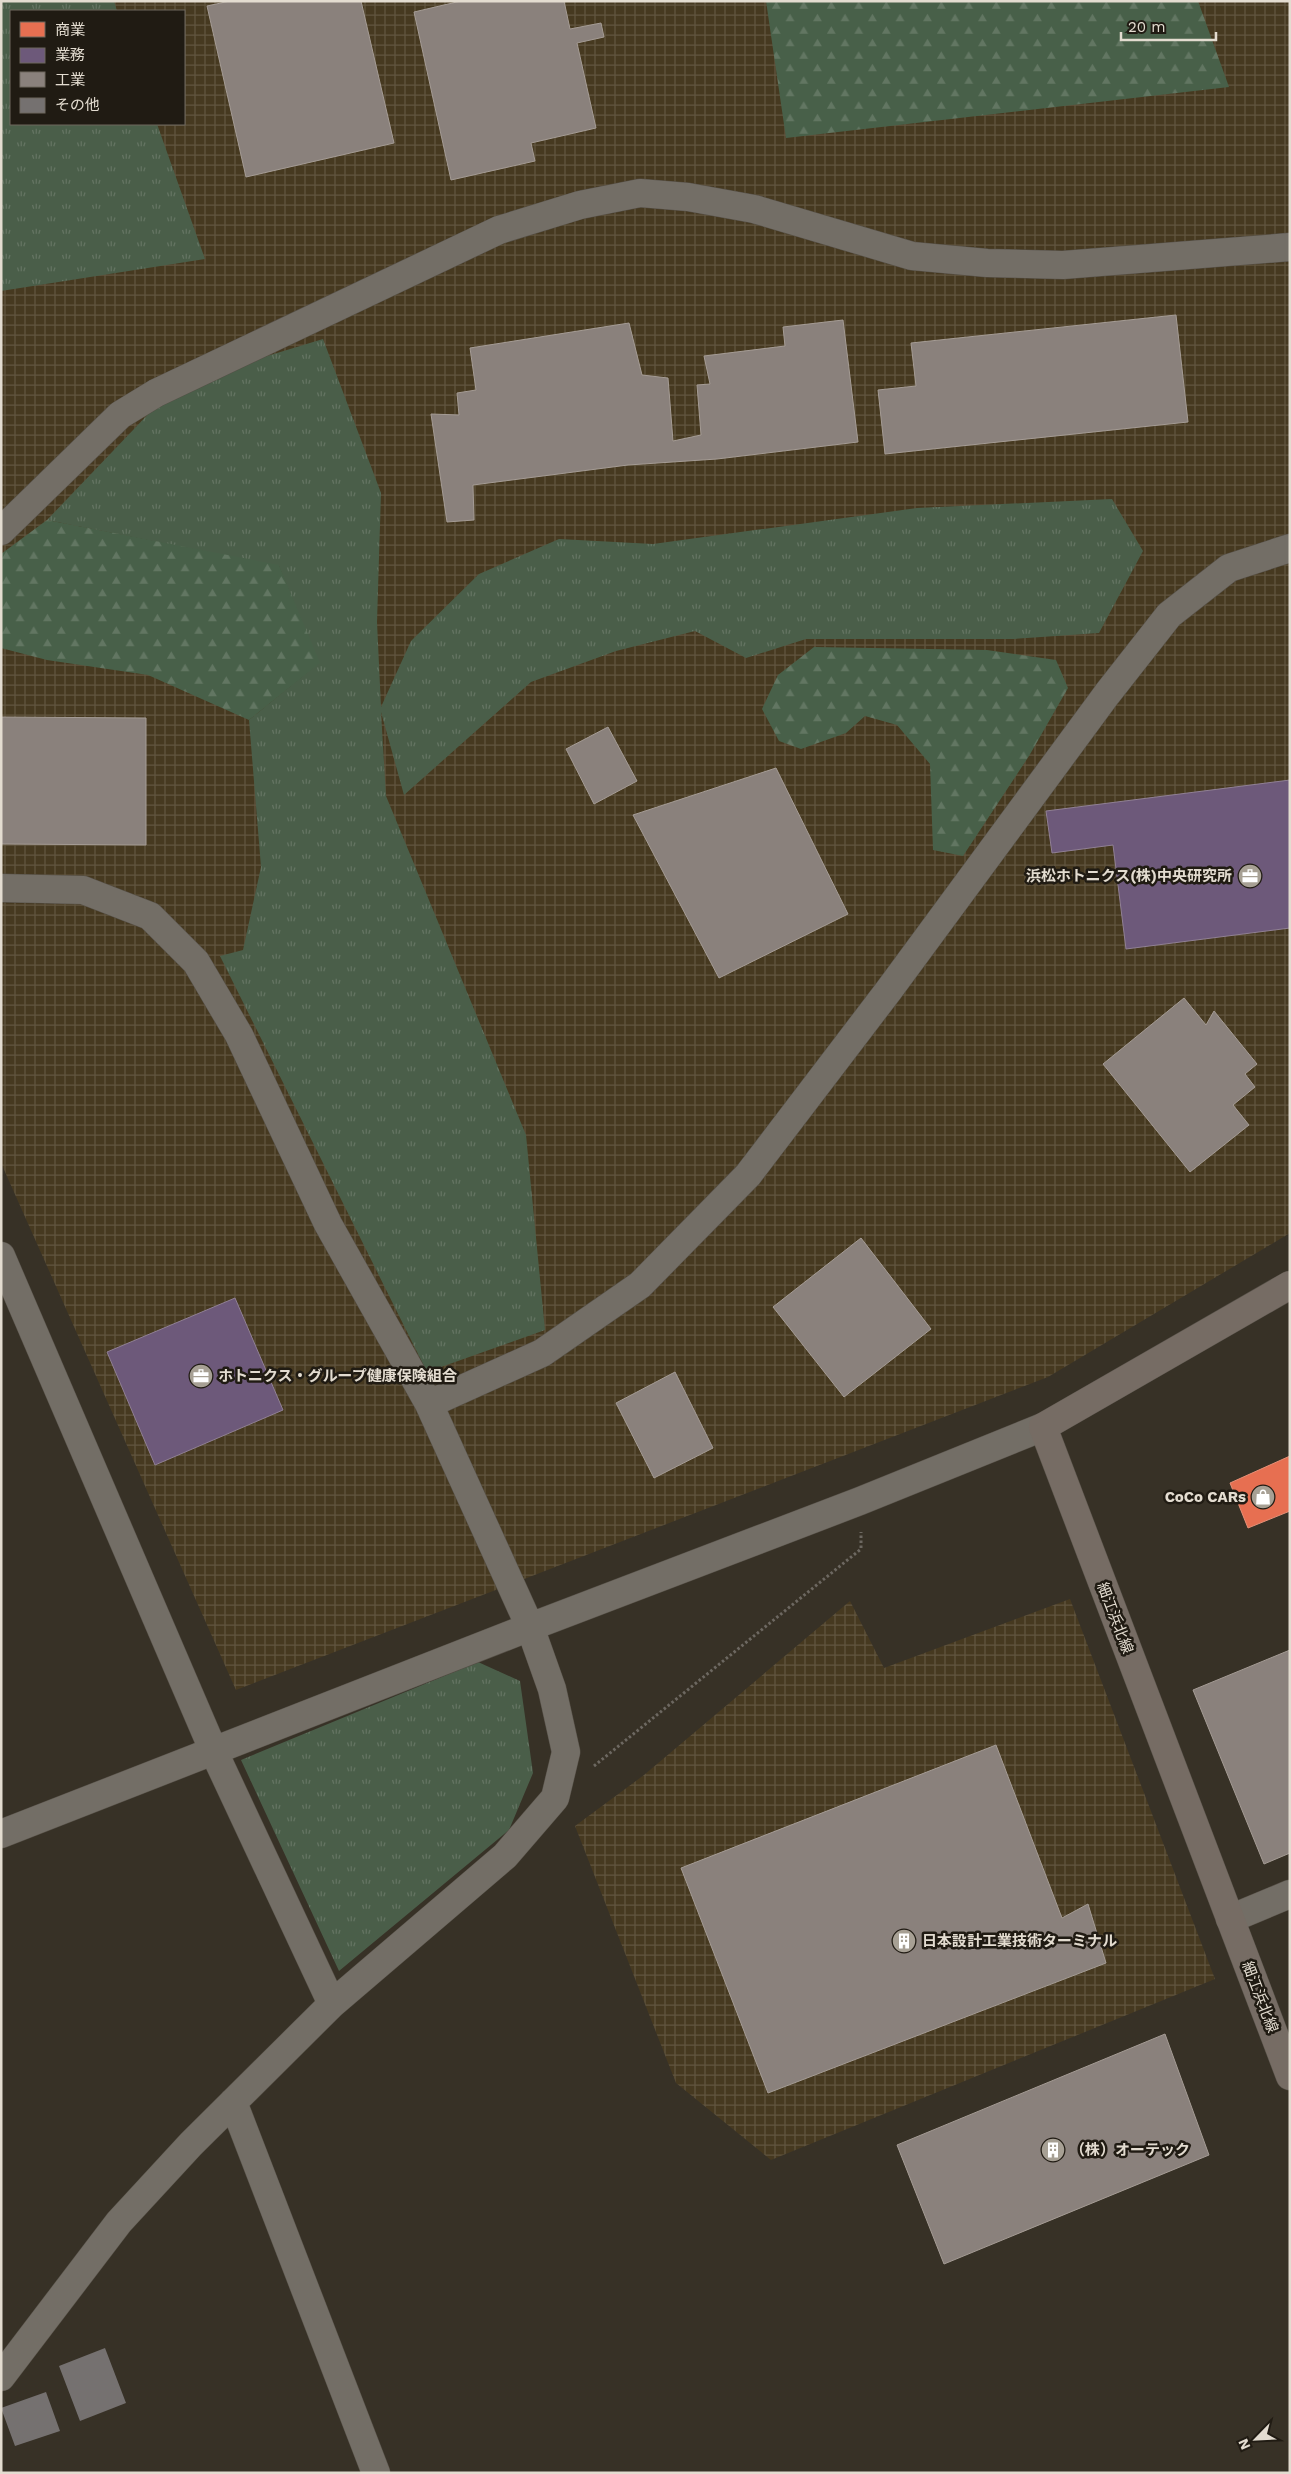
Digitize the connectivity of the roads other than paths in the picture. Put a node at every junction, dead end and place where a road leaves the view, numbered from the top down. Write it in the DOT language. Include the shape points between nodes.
graph roads {
  1 [pos="1290,247"];
  2 [pos="1,531"];
  3 [pos="1290,548"];
  4 [pos="1,888"];
  5 [pos="1,1256"];
  6 [pos="1290,1285"];
  7 [pos="429,1404"];
  8 [pos="1042,1427"];
  9 [pos="530,1627"];
  10 [pos="214,1752"];
  11 [pos="1,1834"];
  12 [pos="1290,1894"];
  13 [pos="1230,1919"];
  14 [pos="332,2004"];
  15 [pos="1290,2076"];
  16 [pos="233,2102"];
  17 [pos="1,2377"];
  18 [pos="376,2473"];
  1 -- 2 [label="street" via="1063,265 987,263 912,256 754,209 688,197 640,193 580,205 499,230 156,393 120,414"];
  3 -- 7 [label="street" via="1230,568 1169,615 748,1176 640,1284 542,1354"];
  4 -- 7 [label="street" via="83,890 150,916 196,962 239,1035 328,1224"];
  5 -- 10 [label="street"];
  6 -- 8 [label="main road"];
  7 -- 9 [label="street"];
  8 -- 9 [label="street" via="860,1502"];
  8 -- 13 [label="main road, 細江浜北線"];
  9 -- 10 [label="street"];
  9 -- 14 [label="street" via="552,1688 566,1752 555,1798 505,1856"];
  10 -- 11 [label="street"];
  10 -- 14 [label="street"];
  12 -- 13 [label="street"];
  13 -- 15 [label="main road, 細江浜北線"];
  14 -- 16 [label="street"];
  16 -- 17 [label="street" via="119,2222"];
  16 -- 18 [label="street"];
}
